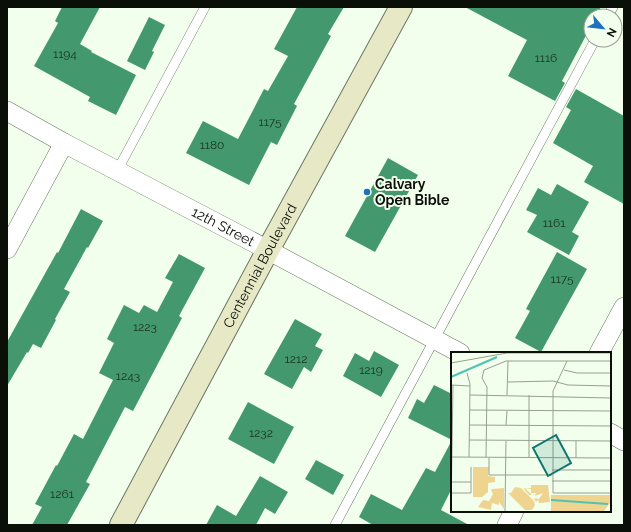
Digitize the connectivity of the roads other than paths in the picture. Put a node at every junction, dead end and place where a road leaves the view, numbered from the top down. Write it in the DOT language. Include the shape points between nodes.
graph roads {
  1 [pos="205,7"];
  2 [pos="401,7"];
  3 [pos="591,48"];
  4 [pos="7,111"];
  5 [pos="64,143"];
  6 [pos="117,171"];
  7 [pos="7,249"];
  8 [pos="268,250"];
  9 [pos="624,307"];
  10 [pos="435,339"];
  11 [pos="458,352"];
  12 [pos="600,352"];
  13 [pos="611,434"];
  14 [pos="624,441"];
  15 [pos="514,512"];
  16 [pos="121,525"];
  17 [pos="335,525"];
  18 [pos="507,525"];
  1 -- 6 [label="lane"];
  2 -- 8 [label="main road, Centennial Boulevard"];
  3 -- 10 [label="lane"];
  4 -- 5 [label="street, 12th Street"];
  5 -- 6 [label="street, 12th Street"];
  5 -- 7 [label="street"];
  6 -- 8 [label="street, 12th Street"];
  8 -- 10 [label="street, 12th Street"];
  8 -- 16 [label="main road, Centennial Boulevard"];
  9 -- 12 [label="street"];
  10 -- 11 [label="street, 12th Street"];
  10 -- 17 [label="lane"];
  13 -- 14 [label="street"];
  15 -- 18 [label="street"];
}
